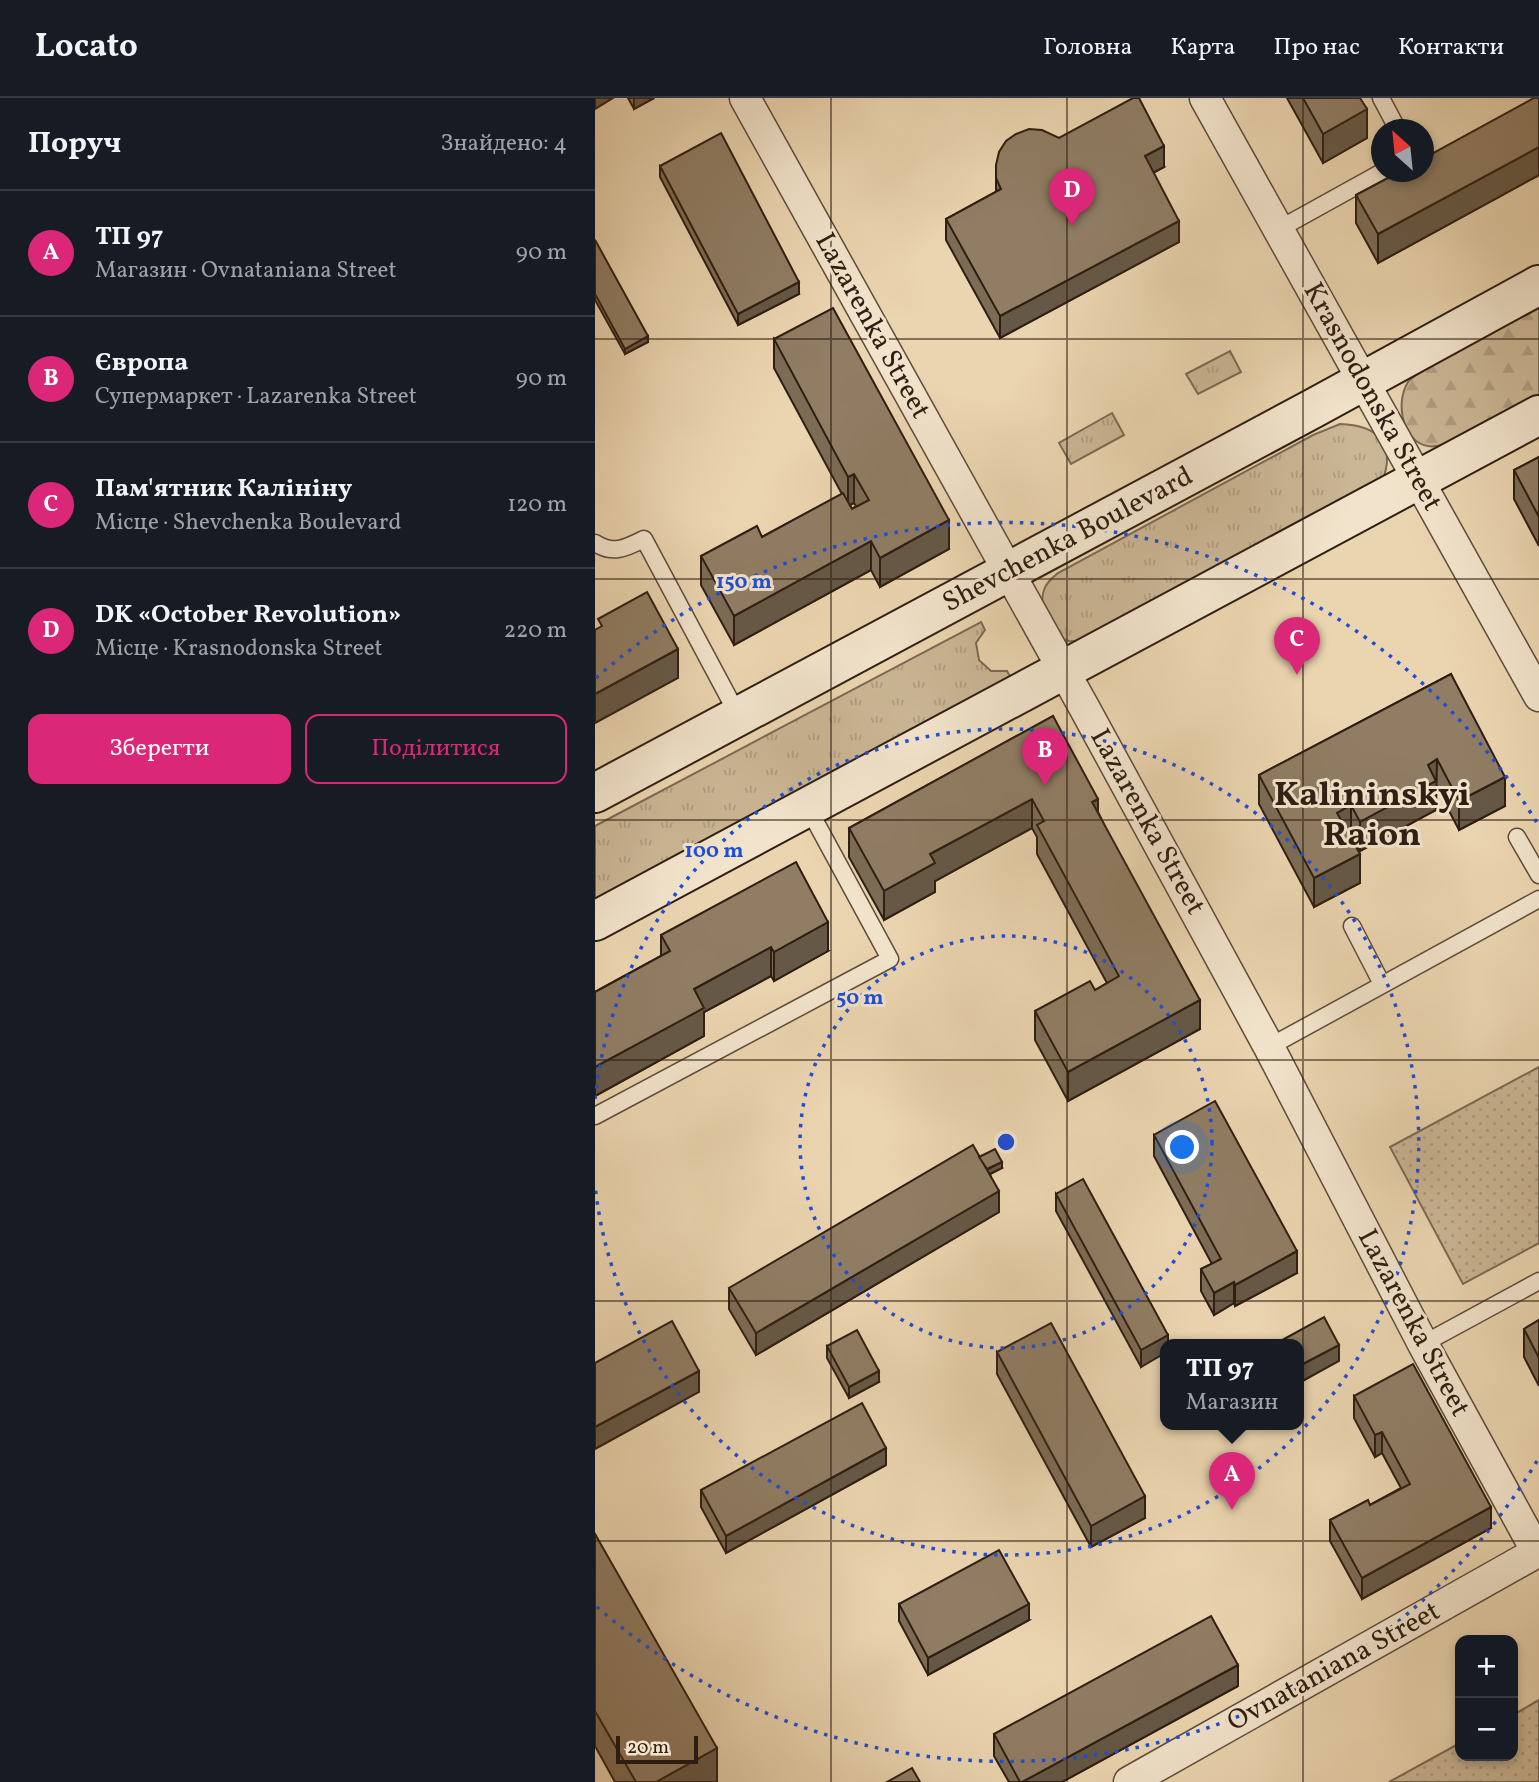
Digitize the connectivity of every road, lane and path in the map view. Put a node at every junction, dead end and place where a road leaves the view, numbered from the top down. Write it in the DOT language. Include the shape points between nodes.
graph roads {
  1 [pos="745,98"];
  2 [pos="1205,98"];
  3 [pos="1381,98"];
  4 [pos="1392,119"];
  5 [pos="1371,178"];
  6 [pos="1279,229"];
  7 [pos="1539,285"];
  8 [pos="1363,382"];
  9 [pos="1539,415"];
  10 [pos="1419,481"];
  11 [pos="595,544"];
  12 [pos="1009,571"];
  13 [pos="1064,670"];
  14 [pos="1539,696"];
  15 [pos="739,715"];
  16 [pos="595,793"];
  17 [pos="807,806"];
  18 [pos="1517,836"];
  19 [pos="1539,875"];
  20 [pos="1539,899"];
  21 [pos="595,921"];
  22 [pos="1352,926"];
  23 [pos="1383,984"];
  24 [pos="1269,1047"];
  25 [pos="595,1116"];
  26 [pos="1539,1280"];
  27 [pos="1423,1344"];
  28 [pos="1538,1552"];
  29 [pos="1129,1782"];
  1 -- 12 [label="street, Lazarenka Street"];
  2 -- 6 [label="street, Krasnodonska Street"];
  3 -- 4 [label="lane"];
  5 -- 6 [label="lane"];
  6 -- 8 [label="street, Krasnodonska Street"];
  7 -- 8 [label="main road, Shevchenka Boulevard"];
  8 -- 10 [label="street, Krasnodonska Street"];
  8 -- 12 [label="main road, Shevchenka Boulevard"];
  9 -- 10 [label="main road"];
  10 -- 13 [label="main road"];
  10 -- 14 [label="street, Krasnodonska Street"];
  11 -- 15 [label="lane" via="620,551 644,539"];
  12 -- 13 [label="street, Lazarenka Street"];
  12 -- 15 [label="main road, Shevchenka Boulevard"];
  13 -- 17 [label="main road"];
  13 -- 24 [label="street, Lazarenka Street"];
  15 -- 16 [label="main road, Shevchenka Boulevard"];
  17 -- 21 [label="main road"];
  17 -- 25 [label="lane" via="890,959"];
  18 -- 19 [label="lane"];
  20 -- 23 [label="lane"];
  22 -- 23 [label="lane"];
  23 -- 24 [label="lane"];
  24 -- 27 [label="street, Lazarenka Street"];
  26 -- 27 [label="lane"];
  27 -- 28 [label="street, Lazarenka Street"];
  28 -- 29 [label="street, Ovnataniana Street"];
}
